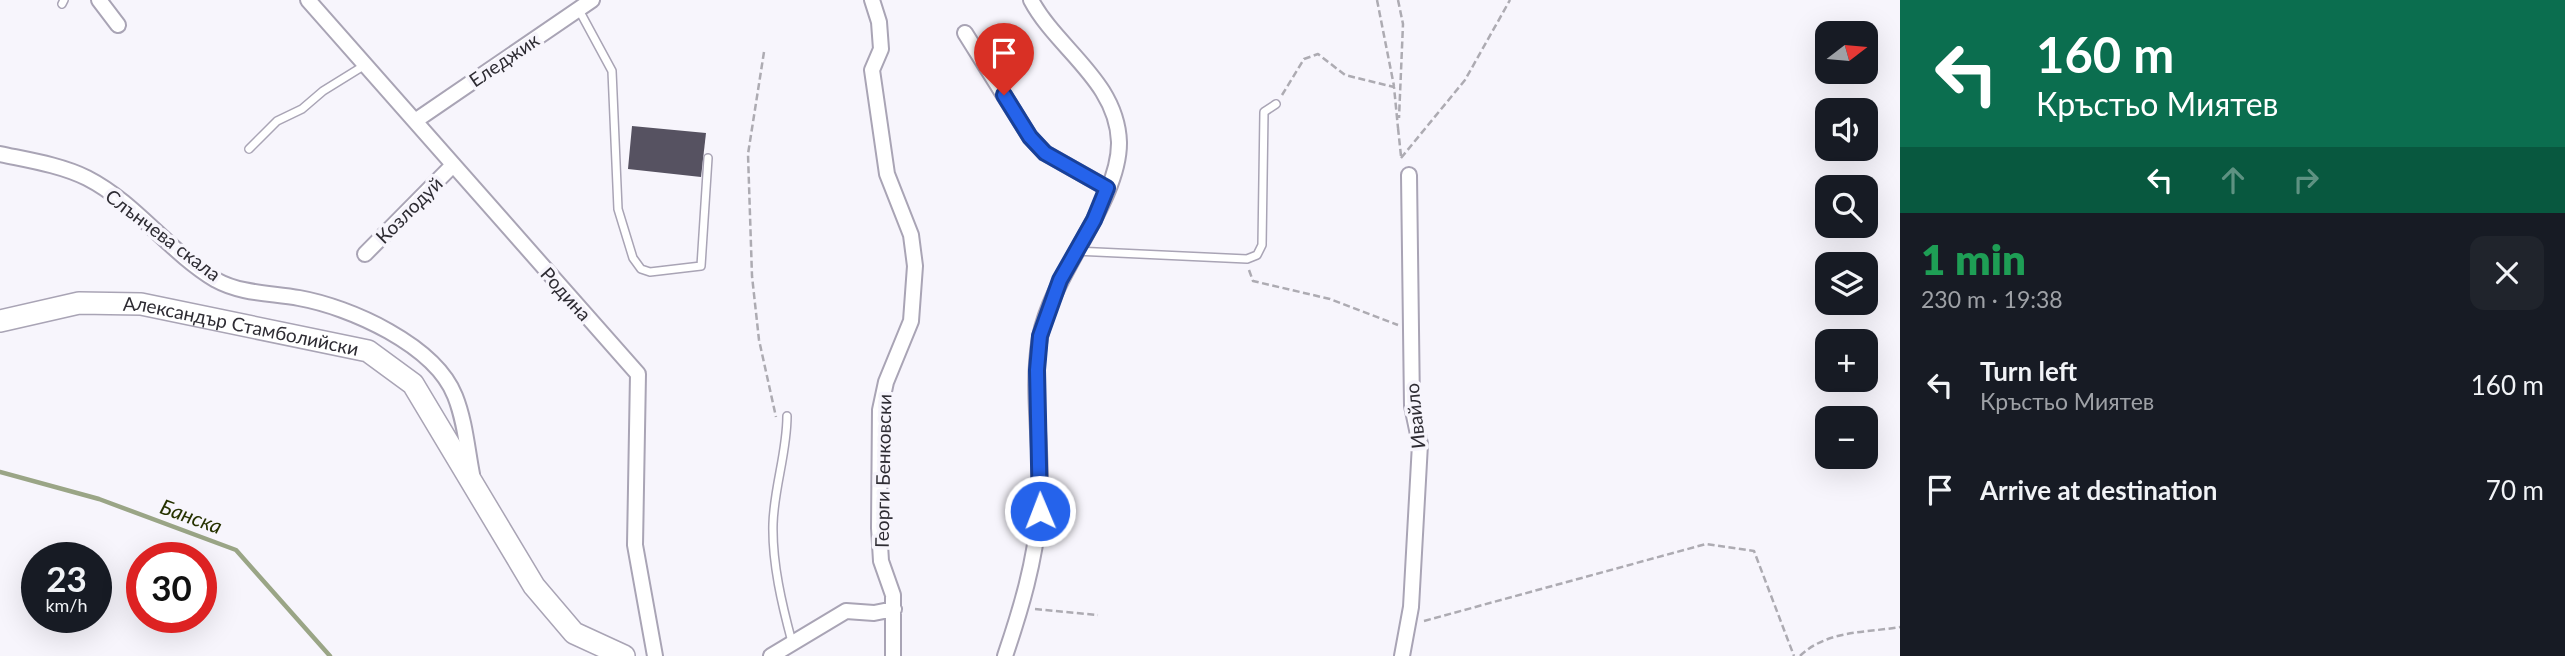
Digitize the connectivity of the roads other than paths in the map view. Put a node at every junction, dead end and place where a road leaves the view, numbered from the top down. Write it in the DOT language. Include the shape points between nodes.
graph roads {
  1 [pos="99,0"];
  2 [pos="309,0"];
  3 [pos="592,0"];
  4 [pos="872,0"];
  5 [pos="1031,0"];
  6 [pos="579,10"];
  7 [pos="118,24"];
  8 [pos="965,33"];
  9 [pos="365,65"];
  10 [pos="1276,103"];
  11 [pos="415,121"];
  12 [pos="249,149"];
  13 [pos="0,154"];
  14 [pos="708,158"];
  15 [pos="452,166"];
  16 [pos="1409,175"];
  17 [pos="1107,188"];
  18 [pos="1074,251"];
  19 [pos="365,254"];
  20 [pos="0,321"];
  21 [pos="787,416"];
  22 [pos="474,486"];
  23 [pos="894,609"];
  24 [pos="792,642"];
  25 [pos="624,656"];
  26 [pos="655,656"];
  27 [pos="771,656"];
  28 [pos="894,656"];
  29 [pos="1005,656"];
  30 [pos="1402,656"];
  1 -- 7 [label="street"];
  2 -- 9 [label="street, Родина"];
  3 -- 6 [label="street, Еледжик"];
  4 -- 23 [label="street, Георги Бенковски" via="881,49 872,70 887,174 911,235 915,266 911,321 886,382 880,410 881,561"];
  5 -- 17 [label="street" via="1058,39 1100,85 1110,108 1119,142"];
  6 -- 11 [label="street, Еледжик"];
  6 -- 14 [label="lane" via="612,71 618,209 641,269 701,266"];
  8 -- 17 [label="street" via="1030,137 1045,153"];
  9 -- 11 [label="street, Родина"];
  9 -- 12 [label="lane" via="277,121"];
  10 -- 18 [label="lane" via="1264,112 1262,245 1257,255 1247,259"];
  11 -- 15 [label="street, Родина"];
  13 -- 22 [label="street, Слънчева скала" via="87,178 218,281 340,309 429,357 454,394"];
  15 -- 19 [label="street, Козлодуй"];
  15 -- 26 [label="street, Родина" via="638,374 635,545"];
  16 -- 30 [label="street, Ивайло" via="1412,406 1420,444 1411,607"];
  17 -- 18 [label="street"];
  18 -- 29 [label="street" via="1040,336 1040,511 1031,570"];
  20 -- 22 [label="street, Александър Стамболийски" via="79,303 141,304 368,351 413,384"];
  21 -- 24 [label="lane" via="773,523"];
  22 -- 25 [label="street, Александър Стамболийски" via="534,586 574,633"];
  23 -- 24 [label="street" via="846,611"];
  23 -- 28 [label="street, Георги Бенковски"];
  24 -- 27 [label="street"];
}
